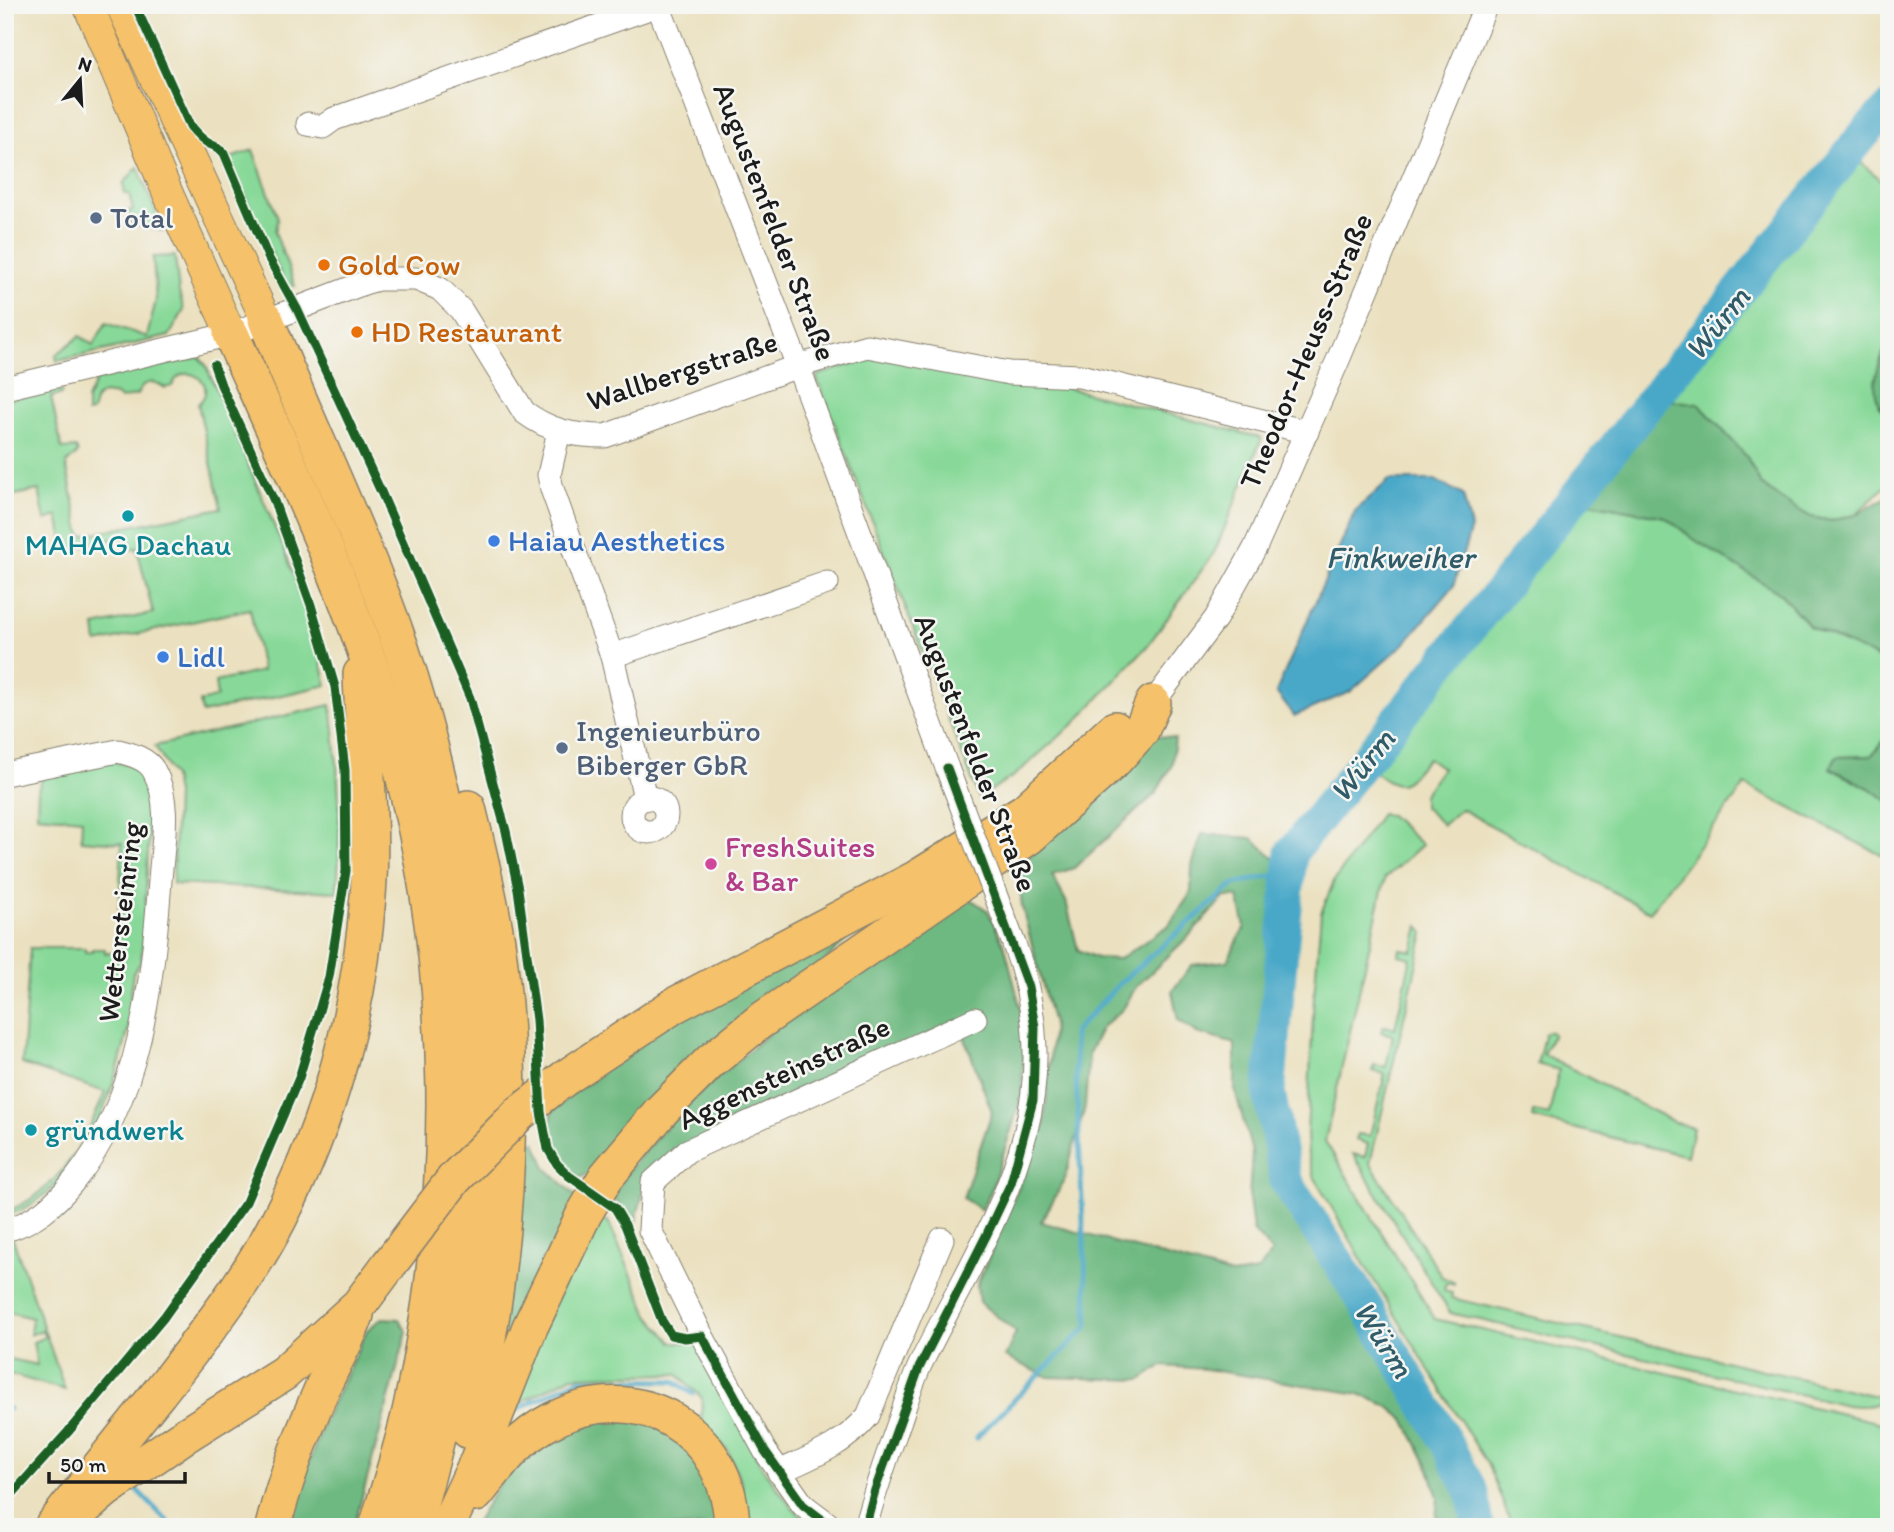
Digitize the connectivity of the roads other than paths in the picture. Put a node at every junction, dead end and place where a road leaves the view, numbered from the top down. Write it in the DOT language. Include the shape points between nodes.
graph roads {
  1 [pos="88,5"];
  2 [pos="121,5"];
  3 [pos="658,5"];
  4 [pos="1486,5"];
  5 [pos="308,124"];
  6 [pos="266,320"];
  7 [pos="231,334"];
  8 [pos="798,366"];
  9 [pos="5,388"];
  10 [pos="559,431"];
  11 [pos="1307,432"];
  12 [pos="827,583"];
  13 [pos="360,636"];
  14 [pos="400,647"];
  15 [pos="612,656"];
  16 [pos="1153,703"];
  17 [pos="16,771"];
  18 [pos="645,798"];
  19 [pos="975,1019"];
  20 [pos="5,1230"];
  21 [pos="942,1240"];
  22 [pos="359,1305"];
  23 [pos="779,1472"];
  24 [pos="451,1525"];
  25 [pos="52,1527"];
  26 [pos="62,1527"];
  27 [pos="273,1527"];
  28 [pos="377,1527"];
  29 [pos="413,1527"];
  30 [pos="732,1527"];
  31 [pos="832,1527"];
  32 [pos="865,1527"];
  1 -- 7 [label="main road"];
  2 -- 6 [label="main road"];
  3 -- 5 [label="street" via="334,119 323,127"];
  3 -- 8 [label="street, Augustenfelder Straße"];
  4 -- 11 [label="street, Theodor-Heuss-Straße"];
  6 -- 7 [label="street, Wallbergstraße"];
  6 -- 10 [label="street, Wallbergstraße" via="378,279 416,279 440,289 461,310 524,412"];
  6 -- 14 [label="highway"];
  7 -- 9 [label="street"];
  7 -- 13 [label="highway"];
  8 -- 10 [label="street, Wallbergstraße" via="605,436"];
  8 -- 11 [label="street, Wallbergstraße" via="867,346 1009,373 1080,376"];
  8 -- 32 [label="street, Augustenfelder Straße, bridge" via="1014,944 1035,1027 1035,1081 1011,1183 919,1368"];
  10 -- 15 [label="street" via="549,475 552,489"];
  11 -- 16 [label="street, Theodor-Heuss-Straße" via="1231,594"];
  12 -- 15 [label="street"];
  13 -- 25 [label="highway" via="370,844 368,896 350,1016 320,1129 277,1222 209,1329"];
  13 -- 28 [label="highway" via="401,766 421,852 435,946 444,1084 443,1166 428,1312 411,1407"];
  14 -- 24 [label="highway" via="435,701 468,807 486,881 504,1003 508,1075 494,1295"];
  14 -- 29 [label="highway" via="435,762 454,852 473,984 478,1087 474,1217 463,1309 444,1414"];
  15 -- 18 [label="street"];
  16 -- 22 [label="highway, bridge" via="1128,716 1025,811 917,878 675,1005 565,1078 520,1113 454,1179"];
  16 -- 24 [label="highway" via="1141,731 1113,762 1030,836 759,1022 711,1060 661,1111 606,1177 584,1214 530,1327"];
  17 -- 20 [label="street, Wettersteinring" via="118,751 133,754 153,768 165,813 149,988 129,1073 110,1126 62,1195 27,1223"];
  19 -- 23 [label="street, Aggensteinstraße" via="687,1151 653,1182 650,1230 702,1336"];
  21 -- 23 [label="street" via="868,1416 838,1444"];
  22 -- 26 [label="highway" via="284,1373 116,1483"];
  22 -- 27 [label="highway" via="300,1441"];
  23 -- 31 [label="street, Aggensteinstraße" via="803,1505"];
  24 -- 30 [label="highway" via="525,1436 578,1409 611,1404 648,1409 695,1435 720,1469"];
}
